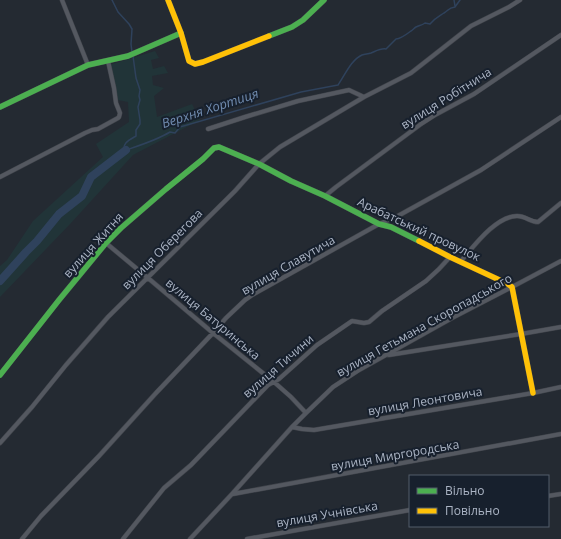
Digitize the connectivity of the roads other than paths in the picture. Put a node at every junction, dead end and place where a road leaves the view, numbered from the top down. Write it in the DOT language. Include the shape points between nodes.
graph roads {
  1 [pos="62,0"];
  2 [pos="168,0"];
  3 [pos="324,0"];
  4 [pos="520,0"];
  5 [pos="181,33"];
  6 [pos="561,35"];
  7 [pos="108,61"];
  8 [pos="88,65"];
  9 [pos="364,97"];
  10 [pos="0,107"];
  11 [pos="561,117"];
  12 [pos="208,129"];
  13 [pos="219,147"];
  14 [pos="259,164"];
  15 [pos="0,177"];
  16 [pos="325,196"];
  17 [pos="561,203"];
  18 [pos="379,224"];
  19 [pos="106,243"];
  20 [pos="450,257"];
  21 [pos="461,261"];
  22 [pos="561,261"];
  23 [pos="148,278"];
  24 [pos="512,287"];
  25 [pos="561,327"];
  26 [pos="213,334"];
  27 [pos="521,334"];
  28 [pos="386,355"];
  29 [pos="0,375"];
  30 [pos="274,382"];
  31 [pos="561,387"];
  32 [pos="533,393"];
  33 [pos="306,413"];
  34 [pos="292,427"];
  35 [pos="561,434"];
  36 [pos="0,443"];
  37 [pos="232,494"];
  38 [pos="561,494"];
  39 [pos="549,496"];
  40 [pos="409,510"];
  41 [pos="22,539"];
  42 [pos="123,539"];
  43 [pos="190,539"];
  44 [pos="247,539"];
  1 -- 8 [label="street"];
  2 -- 5 [label="street"];
  3 -- 5 [label="street" via="292,27 195,64 188,62"];
  4 -- 9 [label="street" via="471,26 411,73"];
  5 -- 7 [label="street" via="128,56"];
  6 -- 16 [label="street, вулиця Робітнича" via="480,89 421,124"];
  7 -- 8 [label="street"];
  7 -- 15 [label="street" via="120,116"];
  8 -- 10 [label="street"];
  9 -- 12 [label="street" via="349,90 298,100"];
  9 -- 14 [label="street, вулиця Оберегова" via="280,147"];
  11 -- 18 [label="street, вулиця Славутича" via="481,170"];
  13 -- 14 [label="street, Арабатський провулок"];
  13 -- 19 [label="street, вулиця Житня" via="214,148 128,221"];
  14 -- 16 [label="street, Арабатський провулок"];
  14 -- 23 [label="street, вулиця Оберегова"];
  16 -- 18 [label="street, Арабатський провулок"];
  17 -- 21 [label="street" via="538,222 521,216 504,219"];
  18 -- 20 [label="street, Арабатський провулок" via="392,227"];
  18 -- 26 [label="street, вулиця Славутича" via="252,295 239,305"];
  19 -- 23 [label="street, вулиця Батуринська"];
  19 -- 29 [label="street, вулиця Житня"];
  20 -- 21 [label="street, Арабатський провулок"];
  20 -- 30 [label="street, вулиця Тичини" via="426,281 369,322 352,321 317,345"];
  21 -- 24 [label="street, Арабатський провулок"];
  22 -- 24 [label="street, вулиця Гетьмана Скоропадського"];
  23 -- 26 [label="street, вулиця Батуринська"];
  23 -- 36 [label="street, вулиця Оберегова" via="108,317"];
  24 -- 27 [label="street"];
  24 -- 28 [label="street, вулиця Гетьмана Скоропадського"];
  25 -- 27 [label="street"];
  26 -- 30 [label="street, вулиця Батуринська"];
  26 -- 41 [label="street, вулиця Славутича" via="156,392"];
  27 -- 28 [label="street"];
  27 -- 32 [label="street"];
  28 -- 33 [label="street, вулиця Гетьмана Скоропадського" via="334,387"];
  30 -- 33 [label="street, вулиця Батуринська"];
  30 -- 42 [label="street, вулиця Тичини" via="268,385 191,465 164,488"];
  31 -- 32 [label="street, вулиця Леонтовича"];
  32 -- 34 [label="street, вулиця Леонтовича" via="314,430"];
  33 -- 34 [label="street, вулиця Гетьмана Скоропадського"];
  34 -- 37 [label="street, вулиця Гетьмана Скоропадського"];
  35 -- 37 [label="street, вулиця Миргородська"];
  37 -- 43 [label="street, вулиця Гетьмана Скоропадського"];
  38 -- 39 [label="street"];
  40 -- 44 [label="street, вулиця Учнівська"];
}
